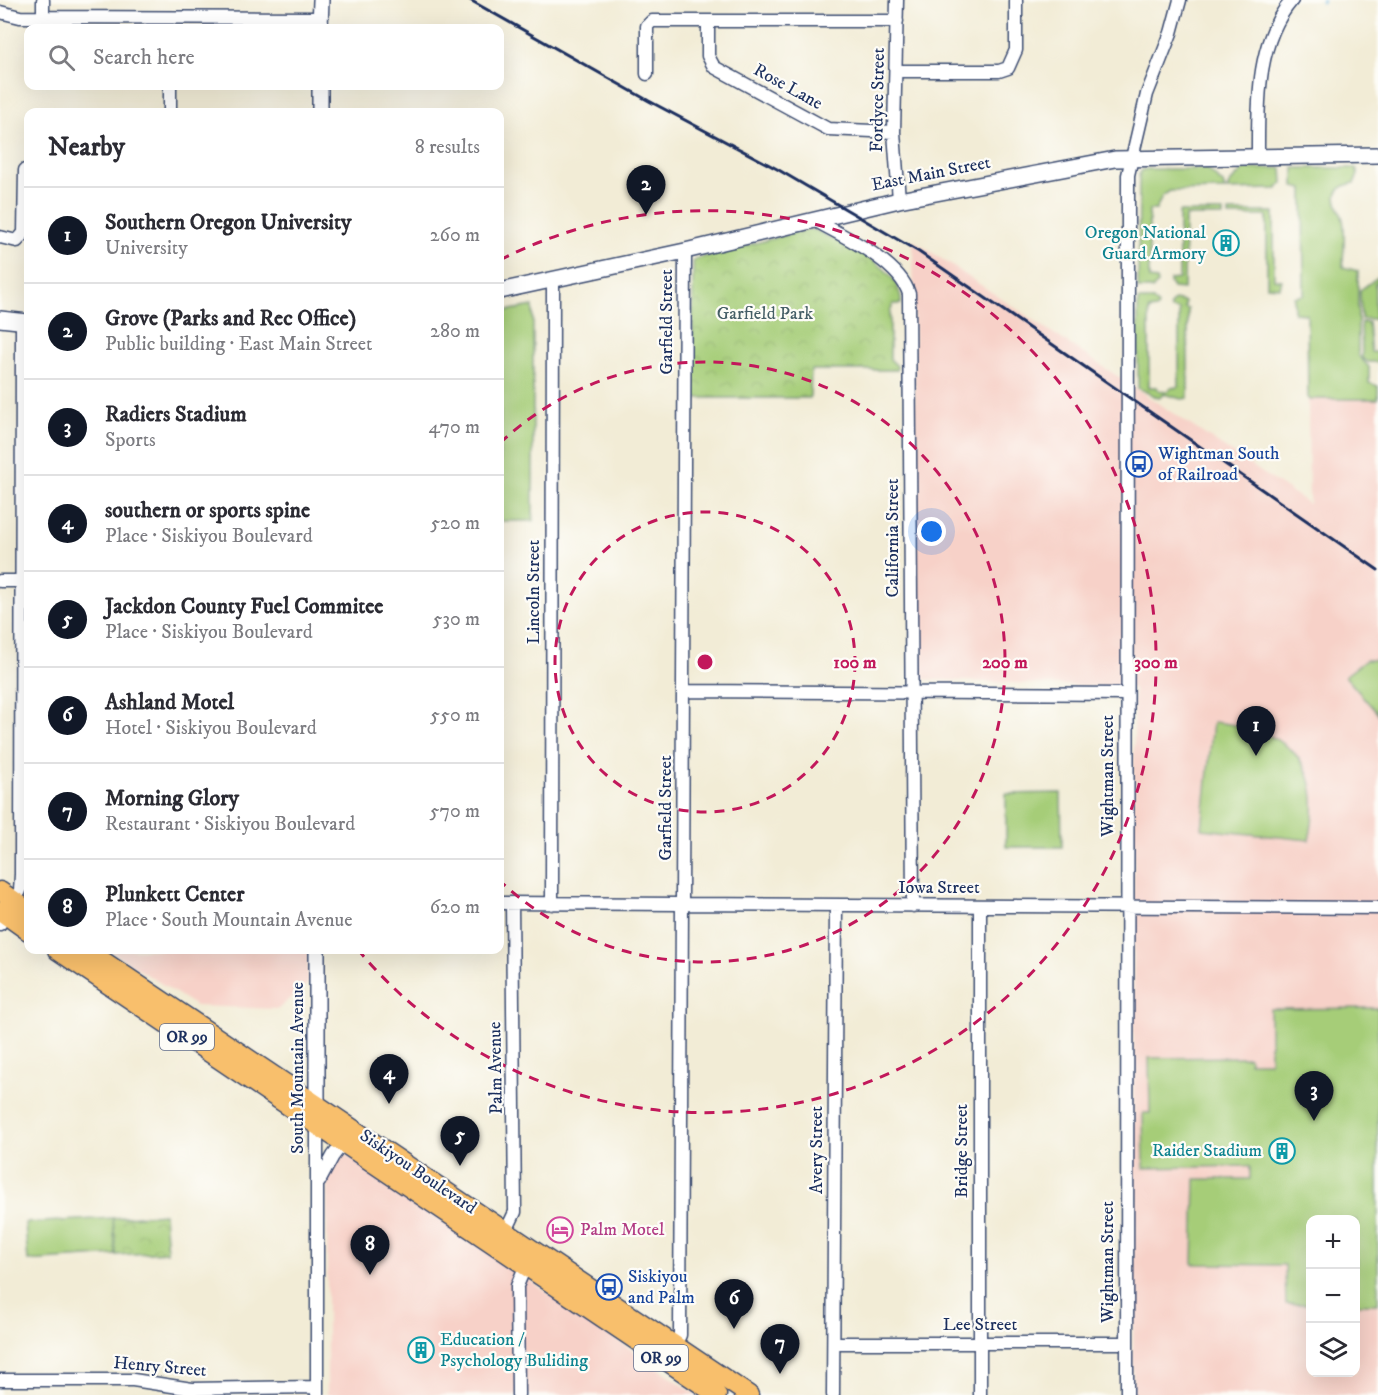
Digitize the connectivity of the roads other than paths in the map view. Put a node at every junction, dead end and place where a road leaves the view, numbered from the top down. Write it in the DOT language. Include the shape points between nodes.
graph roads {
  1 [pos="43,0"];
  2 [pos="321,0"];
  3 [pos="897,0"];
  4 [pos="1016,0"];
  5 [pos="1180,0"];
  6 [pos="1292,0"];
  7 [pos="0,12"];
  8 [pos="43,18"];
  9 [pos="708,21"];
  10 [pos="897,21"];
  11 [pos="170,23"];
  12 [pos="320,23"];
  13 [pos="897,71"];
  14 [pos="647,74"];
  15 [pos="170,90"];
  16 [pos="320,90"];
  17 [pos="170,108"];
  18 [pos="320,108"];
  19 [pos="894,132"];
  20 [pos="1258,155"];
  21 [pos="1378,155"];
  22 [pos="1133,157"];
  23 [pos="899,200"];
  24 [pos="814,220"];
  25 [pos="24,233"];
  26 [pos="1,238"];
  27 [pos="685,251"];
  28 [pos="553,279"];
  29 [pos="504,290"];
  30 [pos="0,319"];
  31 [pos="24,322"];
  32 [pos="24,408"];
  33 [pos="0,581"];
  34 [pos="22,581"];
  35 [pos="685,691"];
  36 [pos="912,692"];
  37 [pos="1126,694"];
  38 [pos="506,903"];
  39 [pos="552,904"];
  40 [pos="683,904"];
  41 [pos="836,906"];
  42 [pos="913,906"];
  43 [pos="980,906"];
  44 [pos="1126,907"];
  45 [pos="1378,908"];
  46 [pos="8,909"];
  47 [pos="24,927"];
  48 [pos="63,954"];
  49 [pos="93,954"];
  50 [pos="317,954"];
  51 [pos="317,1104"];
  52 [pos="317,1126"];
  53 [pos="344,1143"];
  54 [pos="317,1186"];
  55 [pos="506,1231"];
  56 [pos="525,1267"];
  57 [pos="834,1342"];
  58 [pos="980,1343"];
  59 [pos="1126,1343"];
  60 [pos="676,1345"];
  61 [pos="667,1361"];
  62 [pos="0,1380"];
  63 [pos="317,1391"];
  64 [pos="518,1395"];
  65 [pos="717,1395"];
  66 [pos="750,1395"];
  67 [pos="833,1395"];
  68 [pos="980,1395"];
  69 [pos="1127,1395"];
  1 -- 8 [label="street"];
  2 -- 12 [label="street"];
  3 -- 10 [label="street, Fordyce Street"];
  4 -- 13 [label="street" via="1016,50 1008,68"];
  5 -- 22 [label="street, Wightman Street" via="1147,94"];
  6 -- 20 [label="street" via="1277,20 1263,64"];
  7 -- 8 [label="street"];
  8 -- 11 [label="street"];
  9 -- 10 [label="street"];
  9 -- 14 [label="street" via="649,22"];
  9 -- 19 [label="street, Rose Lane" via="708,56 714,67 828,129"];
  10 -- 13 [label="street, Fordyce Street"];
  11 -- 12 [label="street"];
  13 -- 19 [label="street, Fordyce Street"];
  15 -- 17 [label="street"];
  16 -- 18 [label="street"];
  19 -- 23 [label="street, Fordyce Street"];
  20 -- 21 [label="street, East Main Street"];
  20 -- 22 [label="street, East Main Street"];
  22 -- 23 [label="street, East Main Street"];
  22 -- 37 [label="street, Wightman Street" via="1128,176"];
  23 -- 24 [label="street, East Main Street"];
  24 -- 27 [label="street, East Main Street"];
  24 -- 36 [label="street, California Street" via="892,267 904,280 909,294"];
  25 -- 26 [label="street" via="17,241"];
  27 -- 28 [label="street, East Main Street"];
  27 -- 35 [label="street, Garfield Street"];
  28 -- 29 [label="street, East Main Street"];
  28 -- 39 [label="street, Lincoln Street"];
  30 -- 31 [label="street"];
  32 -- 34 [label="street"];
  33 -- 34 [label="street"];
  34 -- 46 [label="street" via="21,874 20,891"];
  35 -- 36 [label="street"];
  35 -- 40 [label="street, Garfield Street"];
  36 -- 37 [label="street"];
  36 -- 42 [label="street, California Street"];
  37 -- 44 [label="street, Wightman Street"];
  38 -- 39 [label="street, Iowa Street"];
  38 -- 55 [label="street, Palm Avenue" via="515,1212"];
  39 -- 40 [label="street, Iowa Street"];
  40 -- 41 [label="street, Iowa Street"];
  40 -- 60 [label="street, Garfield Street" via="680,1335"];
  41 -- 42 [label="street, Iowa Street"];
  41 -- 57 [label="street, Avery Street"];
  42 -- 43 [label="street, Iowa Street"];
  43 -- 44 [label="street, Iowa Street"];
  43 -- 58 [label="street, Bridge Street"];
  44 -- 45 [label="street, Iowa Street"];
  44 -- 59 [label="street, Wightman Street"];
  46 -- 47 [label="main road"];
  48 -- 52 [label="main road, Siskiyou Boulevard / OR 99"];
  49 -- 51 [label="main road, Siskiyou Boulevard / OR 99"];
  50 -- 51 [label="street, South Mountain Avenue"];
  51 -- 52 [label="street, South Mountain Avenue"];
  51 -- 55 [label="main road, Siskiyou Boulevard / OR 99"];
  52 -- 53 [label="main road, Siskiyou Boulevard / OR 99"];
  52 -- 54 [label="street, South Mountain Avenue"];
  53 -- 54 [label="street, South Mountain Avenue"];
  53 -- 56 [label="main road, Siskiyou Boulevard / OR 99"];
  54 -- 63 [label="street, South Mountain Avenue"];
  55 -- 60 [label="main road, Siskiyou Boulevard / OR 99"];
  56 -- 61 [label="main road, Siskiyou Boulevard / OR 99"];
  56 -- 64 [label="street" via="517,1286"];
  57 -- 58 [label="street, Lee Street"];
  57 -- 67 [label="street, Avery Street"];
  58 -- 59 [label="street, Lee Street"];
  58 -- 68 [label="street, Bridge Street"];
  59 -- 69 [label="street, Wightman Street"];
  60 -- 61 [label="street, Garfield Street"];
  60 -- 66 [label="main road, Siskiyou Boulevard / OR 99"];
  61 -- 65 [label="main road, Siskiyou Boulevard / OR 99"];
  62 -- 63 [label="street, Henry Street" via="133,1380 192,1389"];
}
